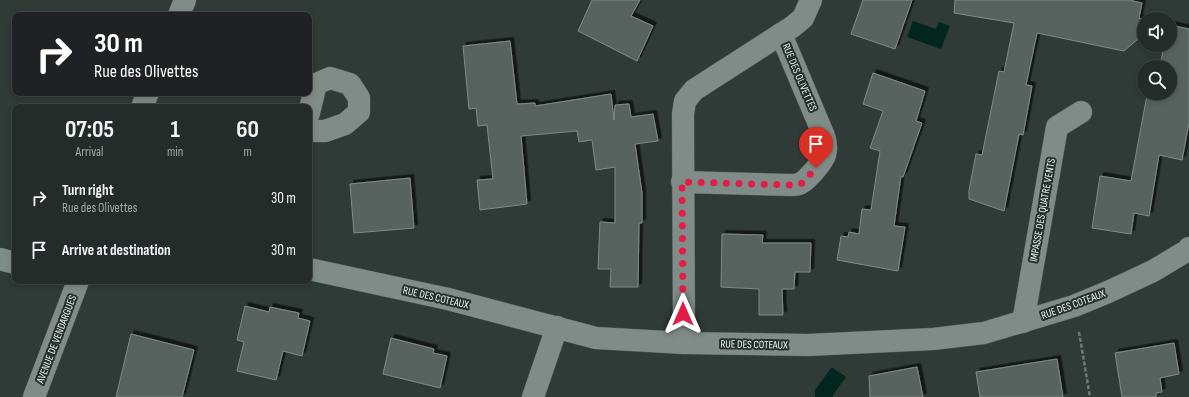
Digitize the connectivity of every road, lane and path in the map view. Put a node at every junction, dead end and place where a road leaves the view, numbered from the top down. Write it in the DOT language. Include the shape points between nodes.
graph roads {
  1 [pos="185,0"];
  2 [pos="811,0"];
  3 [pos="180,12"];
  4 [pos="781,34"];
  5 [pos="311,104"];
  6 [pos="1082,112"];
  7 [pos="312,131"];
  8 [pos="682,182"];
  9 [pos="1189,250"];
  10 [pos="0,259"];
  11 [pos="12,262"];
  12 [pos="312,270"];
  13 [pos="77,284"];
  14 [pos="1074,306"];
  15 [pos="1023,322"];
  16 [pos="557,327"];
  17 [pos="684,343"];
  18 [pos="34,397"];
  19 [pos="533,397"];
  20 [pos="1090,397"];
  1 -- 3 [label="street"];
  2 -- 4 [label="street, RUE DES OLIVETTES" via="803,18"];
  4 -- 8 [label="street, RUE DES OLIVETTES" via="694,90 685,101"];
  4 -- 8 [label="street, RUE DES OLIVETTES" via="824,136 826,154 823,160 801,184"];
  5 -- 7 [label="street" via="316,84 330,78 350,84 359,98 359,112 345,124 325,131"];
  6 -- 15 [label="street, IMPASSE DES QUATRE VENTS" via="1057,127"];
  8 -- 17 [label="street, RUE DES OLIVETTES"];
  9 -- 14 [label="street, RUE DES COTEAUX" via="1153,271"];
  10 -- 11 [label="street"];
  12 -- 16 [label="street, RUE DES COTEAUX" via="448,299"];
  13 -- 18 [label="street, AVENUE DE VENDARGUES"];
  14 -- 15 [label="street, RUE DES COTEAUX"];
  14 -- 20 [label="path"];
  15 -- 17 [label="street, RUE DES COTEAUX" via="984,333 933,339 808,345"];
  16 -- 17 [label="street, RUE DES COTEAUX" via="596,338"];
  16 -- 19 [label="street"];
}
